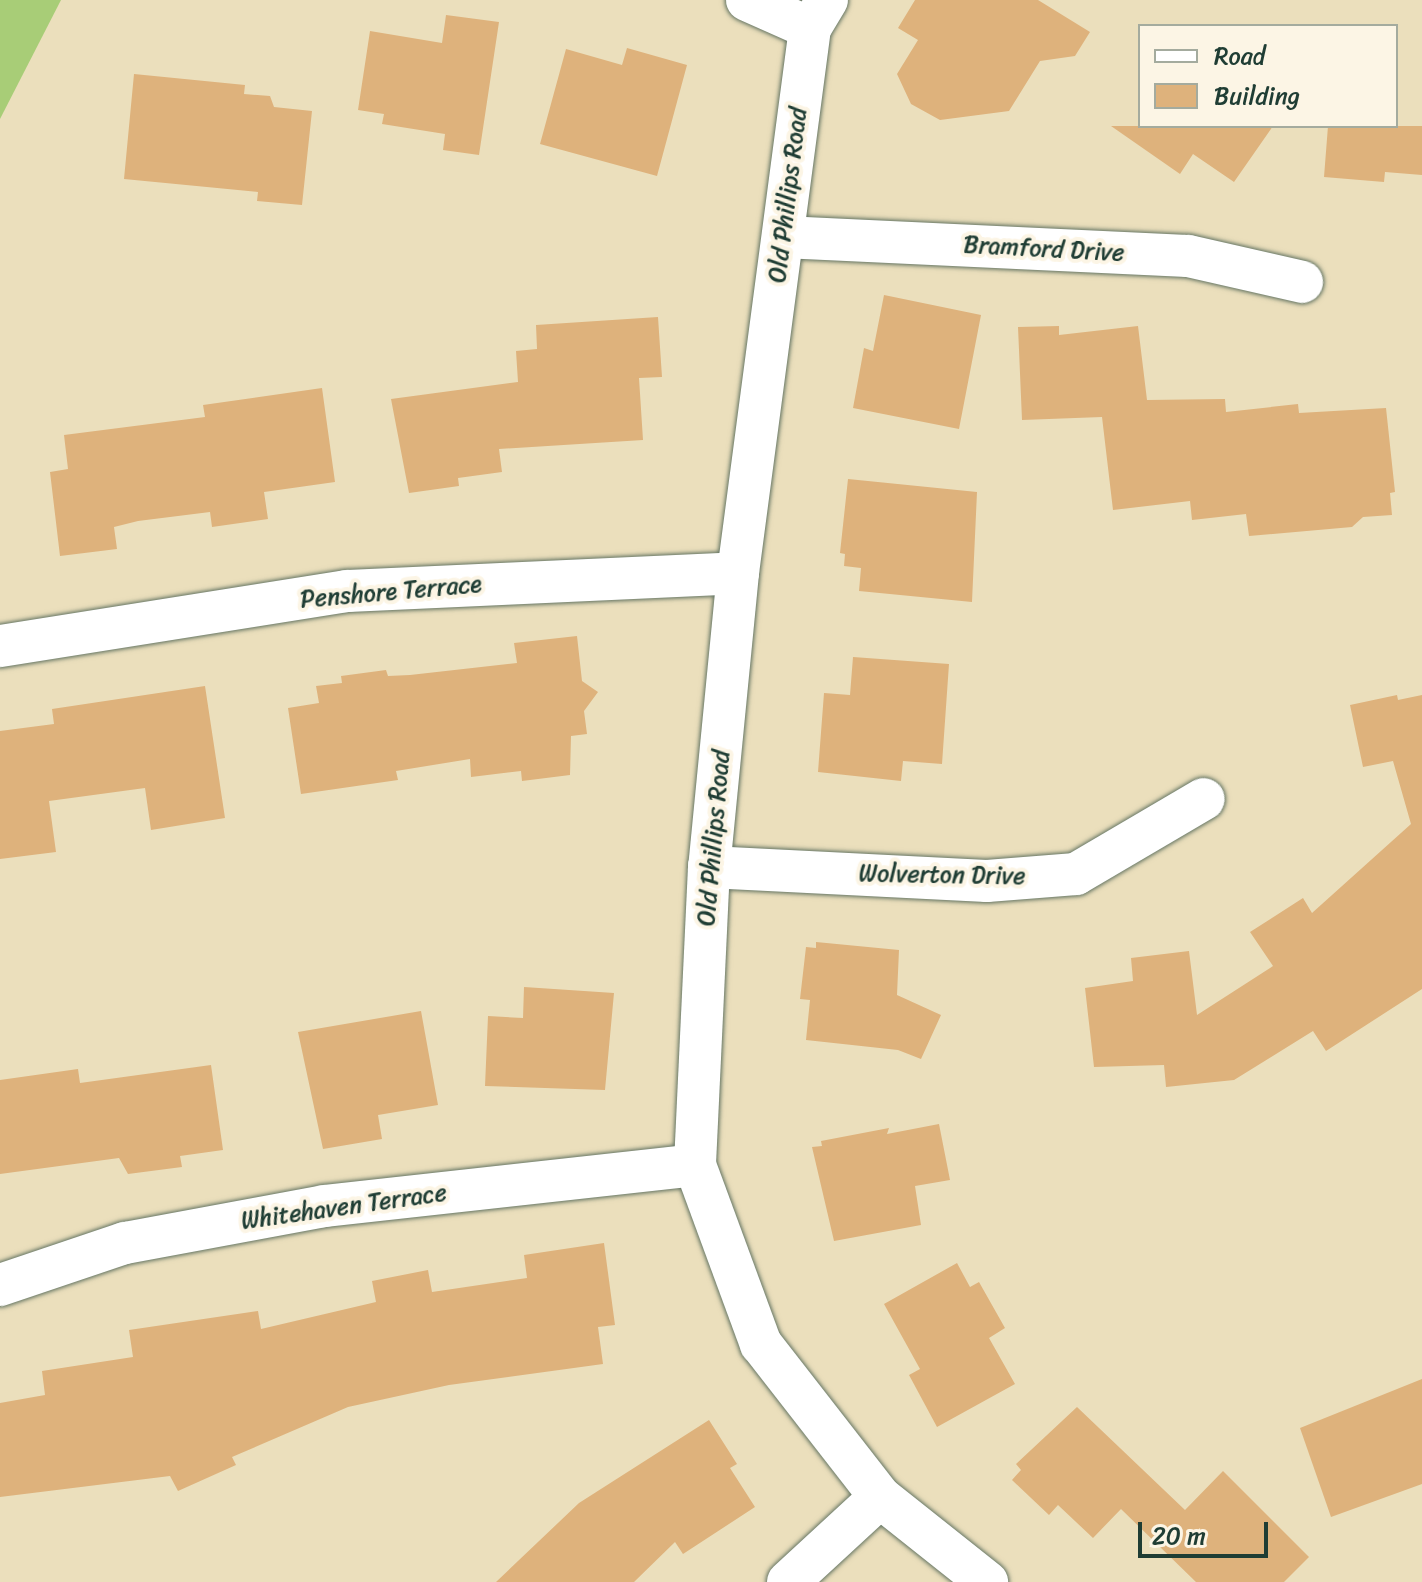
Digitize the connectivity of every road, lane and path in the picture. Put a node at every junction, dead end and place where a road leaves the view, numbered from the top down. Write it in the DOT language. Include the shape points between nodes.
graph roads {
  1 [pos="747,0"];
  2 [pos="819,14"];
  3 [pos="783,237"];
  4 [pos="1302,282"];
  5 [pos="738,573"];
  6 [pos="0,646"];
  7 [pos="1204,799"];
  8 [pos="709,867"];
  9 [pos="695,1165"];
  10 [pos="0,1285"];
  11 [pos="880,1497"];
  12 [pos="788,1582"];
  13 [pos="987,1582"];
  1 -- 2 [label="street"];
  2 -- 3 [label="street, Old Phillips Road"];
  3 -- 4 [label="street, Bramford Drive" via="1188,256"];
  3 -- 5 [label="street, Old Phillips Road"];
  5 -- 6 [label="street, Penshore Terrace" via="347,591"];
  5 -- 8 [label="street, Old Phillips Road"];
  7 -- 8 [label="street, Wolverton Drive" via="1076,874 987,881"];
  8 -- 9 [label="street, Old Phillips Road"];
  9 -- 10 [label="street, Whitehaven Terrace" via="324,1206 125,1243"];
  9 -- 11 [label="street, Old Phillips Road" via="761,1344"];
  11 -- 12 [label="street"];
  11 -- 13 [label="street, Old Phillips Road"];
}
